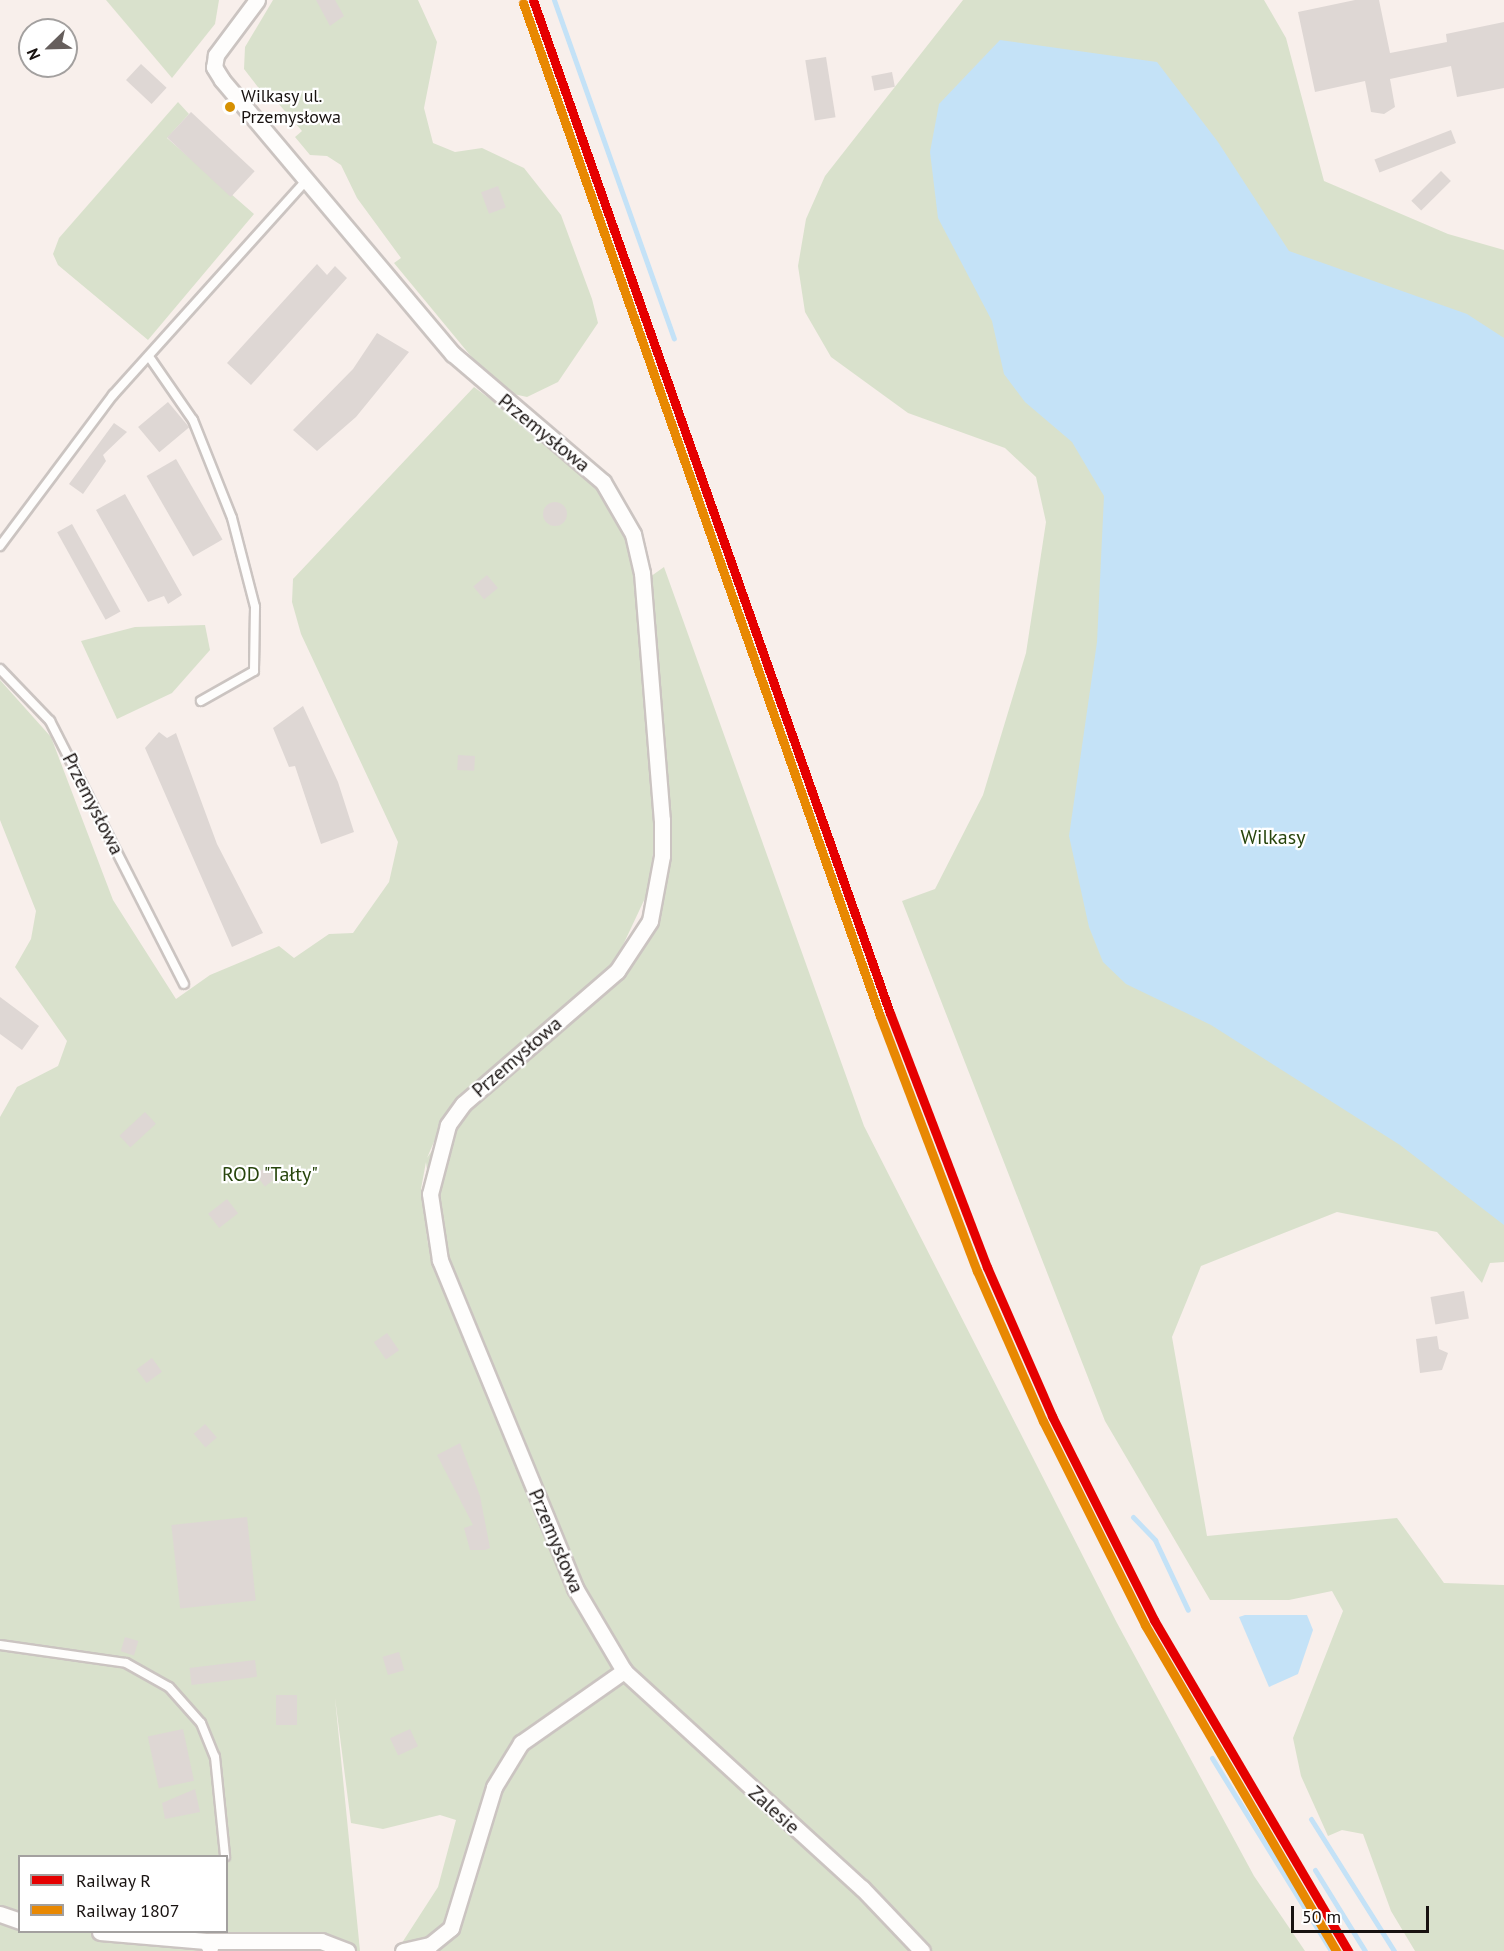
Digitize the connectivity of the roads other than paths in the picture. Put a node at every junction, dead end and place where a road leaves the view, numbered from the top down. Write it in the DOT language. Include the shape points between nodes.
graph roads {
  1 [pos="257,0"];
  2 [pos="306,181"];
  3 [pos="150,358"];
  4 [pos="0,546"];
  5 [pos="0,669"];
  6 [pos="201,701"];
  7 [pos="184,984"];
  8 [pos="0,1645"];
  9 [pos="624,1671"];
  10 [pos="225,1855"];
  11 [pos="0,1914"];
  12 [pos="18,1920"];
  13 [pos="113,1933"];
  14 [pos="215,1941"];
  15 [pos="347,1951"];
  16 [pos="402,1951"];
  17 [pos="922,1951"];
  1 -- 2 [label="street, Przemysłowa" via="224,39 214,67"];
  2 -- 3 [label="lane"];
  2 -- 9 [label="street, Przemysłowa" via="475,376 603,482 633,534 642,573 662,820 662,856 650,921 617,971 463,1104 441,1141 430,1194 440,1260 456,1304 575,1588"];
  3 -- 4 [label="lane" via="113,395"];
  3 -- 6 [label="lane" via="193,420 232,518 255,607 254,671"];
  5 -- 7 [label="lane, Przemysłowa" via="50,721"];
  8 -- 10 [label="lane" via="126,1663 169,1687 201,1723 215,1757"];
  9 -- 16 [label="street" via="521,1743 494,1787 451,1928 430,1945"];
  9 -- 17 [label="street, Zalesie" via="862,1888"];
  11 -- 12 [label="street"];
  13 -- 14 [label="street"];
  14 -- 15 [label="street" via="321,1941"];
}
